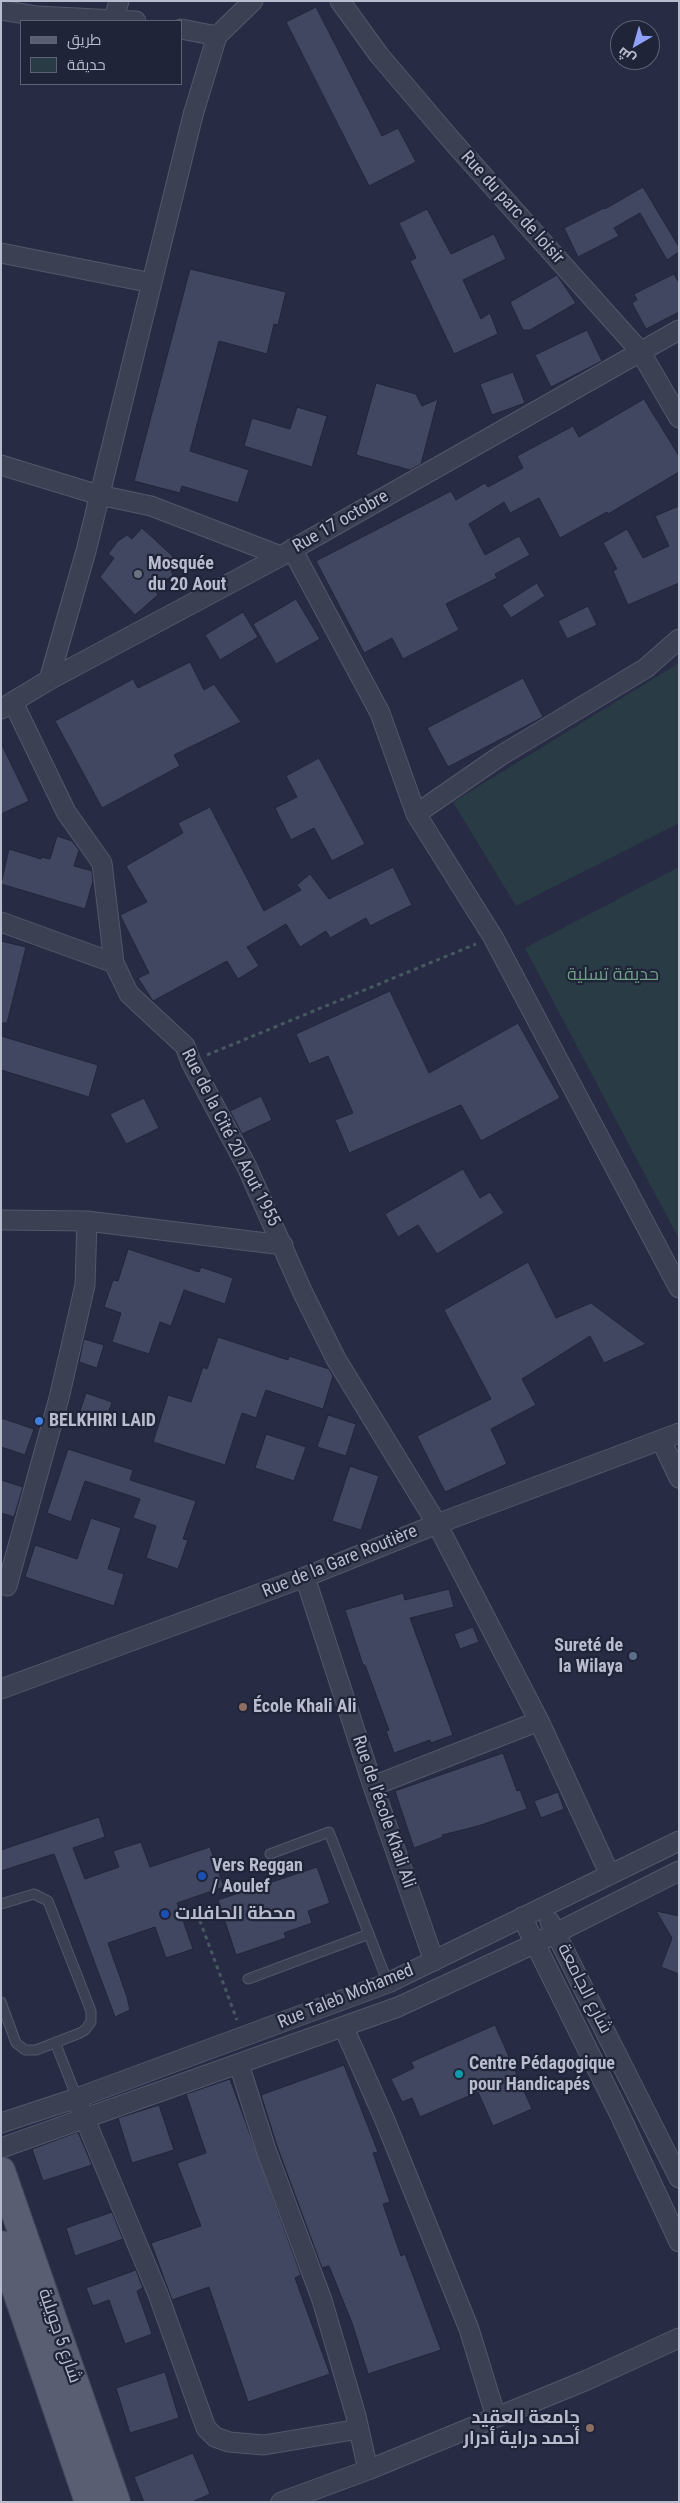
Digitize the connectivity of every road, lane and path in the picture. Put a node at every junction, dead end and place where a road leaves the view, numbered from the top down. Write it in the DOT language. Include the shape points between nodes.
graph roads {
  1 [pos="253,1"];
  2 [pos="340,1"];
  3 [pos="1,10"];
  4 [pos="116,10"];
  5 [pos="134,20"];
  6 [pos="182,30"];
  7 [pos="217,36"];
  8 [pos="1,253"];
  9 [pos="152,283"];
  10 [pos="679,330"];
  11 [pos="640,351"];
  12 [pos="679,418"];
  13 [pos="1,465"];
  14 [pos="99,495"];
  15 [pos="287,553"];
  16 [pos="679,639"];
  17 [pos="49,680"];
  18 [pos="7,705"];
  19 [pos="416,814"];
  20 [pos="1,922"];
  21 [pos="493,937"];
  22 [pos="114,963"];
  23 [pos="191,1062"];
  24 [pos="1,1220"];
  25 [pos="87,1221"];
  26 [pos="283,1245"];
  27 [pos="679,1288"];
  28 [pos="679,1433"];
  29 [pos="661,1440"];
  30 [pos="679,1478"];
  31 [pos="437,1524"];
  32 [pos="305,1578"];
  33 [pos="7,1586"];
  34 [pos="1,1689"];
  35 [pos="539,1721"];
  36 [pos="373,1786"];
  37 [pos="679,1840"];
  38 [pos="270,1854"];
  39 [pos="679,1871"];
  40 [pos="610,1875"];
  41 [pos="1,1904"];
  42 [pos="544,1908"];
  43 [pos="197,1913"];
  44 [pos="522,1918"];
  45 [pos="555,1932"];
  46 [pos="369,1934"];
  47 [pos="536,1943"];
  48 [pos="434,1961"];
  49 [pos="248,1979"];
  50 [pos="388,1983"];
  51 [pos="1,2002"];
  52 [pos="398,2007"];
  53 [pos="344,2028"];
  54 [pos="244,2037"];
  55 [pos="55,2042"];
  56 [pos="239,2064"];
  57 [pos="77,2098"];
  58 [pos="85,2118"];
  59 [pos="1,2123"];
  60 [pos="1,2148"];
  61 [pos="1,2170"];
  62 [pos="679,2178"];
  63 [pos="679,2242"];
  64 [pos="1,2245"];
  65 [pos="679,2338"];
  66 [pos="496,2417"];
  67 [pos="359,2429"];
  68 [pos="368,2470"];
  69 [pos="89,2502"];
  70 [pos="116,2502"];
  71 [pos="281,2502"];
  1 -- 7 [label="street"];
  2 -- 11 [label="street, Rue du parc de loisir" via="379,55 453,142"];
  3 -- 4 [label="street" via="37,16"];
  4 -- 5 [label="street"];
  6 -- 7 [label="street"];
  7 -- 9 [label="street" via="193,115"];
  8 -- 9 [label="street"];
  9 -- 14 [label="street"];
  10 -- 11 [label="street, Rue 17 octobre"];
  11 -- 12 [label="street, Rue du parc de loisir"];
  11 -- 15 [label="street, Rue 17 octobre"];
  13 -- 14 [label="street"];
  14 -- 15 [label="street" via="151,506"];
  14 -- 17 [label="street"];
  15 -- 17 [label="street, Rue 17 octobre"];
  15 -- 19 [label="street" via="380,713"];
  16 -- 19 [label="street" via="646,668 500,756"];
  17 -- 18 [label="street, Rue 17 octobre"];
  18 -- 22 [label="street, Rue de la Cité 20 Aout 1955" via="66,812 102,863"];
  19 -- 21 [label="street"];
  20 -- 22 [label="street"];
  21 -- 23 [label="path"];
  21 -- 27 [label="street"];
  22 -- 23 [label="street, Rue de la Cité 20 Aout 1955" via="128,994 185,1046"];
  23 -- 26 [label="street, Rue de la Cité 20 Aout 1955" via="248,1167"];
  24 -- 25 [label="street"];
  25 -- 26 [label="street"];
  25 -- 33 [label="street" via="84,1285 75,1329"];
  26 -- 31 [label="street, Rue de la Cité 20 Aout 1955" via="302,1293 336,1359"];
  28 -- 29 [label="street, Rue de la Gare Routière"];
  29 -- 30 [label="street"];
  29 -- 31 [label="street, Rue de la Gare Routière"];
  31 -- 32 [label="street, Rue de la Gare Routière"];
  31 -- 35 [label="street, Rue de la Cité 20 Aout 1955"];
  32 -- 34 [label="street, Rue de la Gare Routière"];
  32 -- 36 [label="street, Rue de l'école Khali Ali"];
  35 -- 36 [label="street"];
  35 -- 40 [label="street, Rue de la Cité 20 Aout 1955"];
  36 -- 48 [label="street, Rue de l'école Khali Ali"];
  37 -- 40 [label="street, Rue Taleb Mohamed"];
  38 -- 46 [label="lane" via="329,1832"];
  39 -- 45 [label="street, Rue Taleb Mohamed"];
  40 -- 42 [label="street, Rue Taleb Mohamed"];
  41 -- 55 [label="lane" via="34,1894 48,1902 91,2011 91,2022 85,2030"];
  42 -- 44 [label="street, Rue Taleb Mohamed"];
  42 -- 45 [label="street, شارع الجامعة"];
  43 -- 54 [label="path"];
  44 -- 47 [label="street, شارع الجامعة"];
  44 -- 48 [label="street, Rue Taleb Mohamed"];
  45 -- 47 [label="street, Rue Taleb Mohamed"];
  45 -- 62 [label="street, شارع الجامعة"];
  46 -- 49 [label="lane"];
  46 -- 50 [label="lane"];
  47 -- 52 [label="street, Rue Taleb Mohamed"];
  47 -- 63 [label="street, شارع الجامعة"];
  48 -- 50 [label="street, Rue Taleb Mohamed"];
  50 -- 52 [label="street"];
  50 -- 54 [label="street, Rue Taleb Mohamed"];
  51 -- 55 [label="lane" via="20,2047 30,2051"];
  52 -- 53 [label="street, Rue Taleb Mohamed"];
  53 -- 56 [label="street, Rue Taleb Mohamed"];
  53 -- 66 [label="street" via="469,2329"];
  54 -- 57 [label="street, Rue Taleb Mohamed"];
  55 -- 57 [label="lane"];
  56 -- 58 [label="street, Rue Taleb Mohamed"];
  56 -- 67 [label="street" via="266,2150 322,2300"];
  57 -- 58 [label="street"];
  57 -- 59 [label="street, Rue Taleb Mohamed"];
  58 -- 60 [label="street, Rue Taleb Mohamed"];
  58 -- 67 [label="street" via="158,2294 206,2428 229,2442 264,2445"];
  61 -- 70 [label="main road, شارع 5 جويلية"];
  64 -- 69 [label="main road, شارع 5 جويلية"];
  65 -- 66 [label="street"];
  66 -- 68 [label="street"];
  67 -- 68 [label="street"];
  68 -- 71 [label="street"];
}
